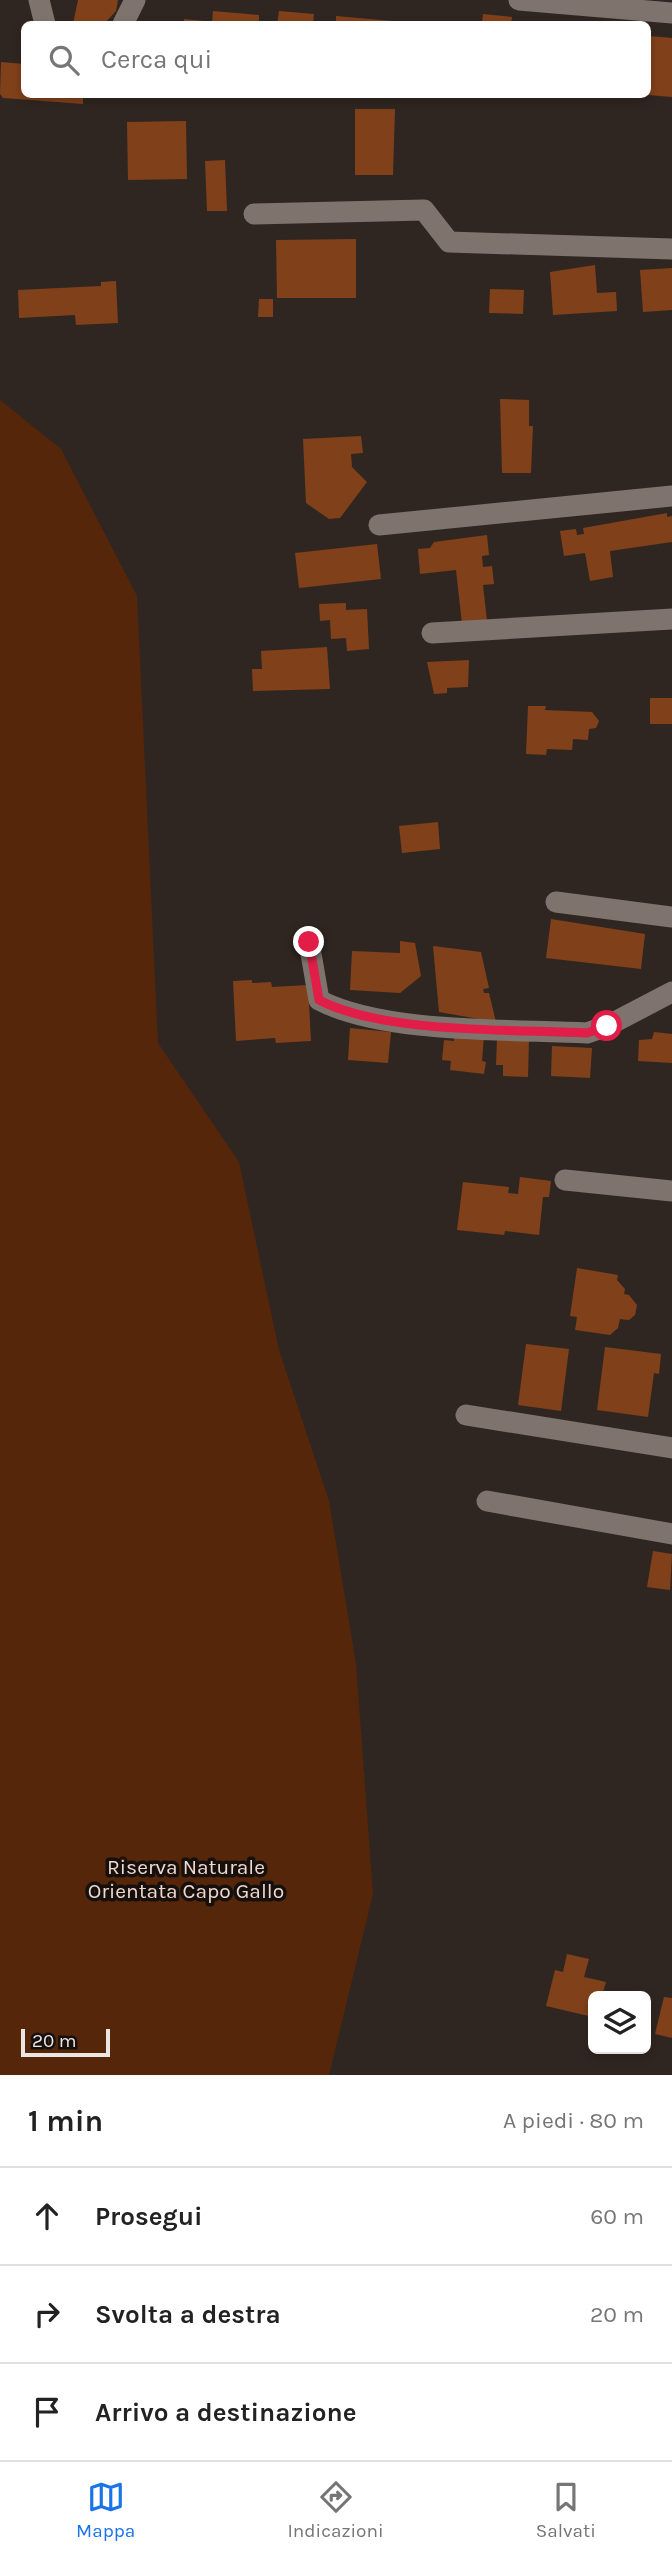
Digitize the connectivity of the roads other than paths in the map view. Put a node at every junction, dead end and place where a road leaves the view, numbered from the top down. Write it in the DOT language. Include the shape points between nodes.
graph roads {
  1 [pos="39,0"];
  2 [pos="135,0"];
  3 [pos="519,0"];
  4 [pos="672,13"];
  5 [pos="44,21"];
  6 [pos="124,21"];
  7 [pos="254,214"];
  8 [pos="672,249"];
  9 [pos="672,496"];
  10 [pos="379,526"];
  11 [pos="672,619"];
  12 [pos="432,633"];
  13 [pos="555,902"];
  14 [pos="672,917"];
  15 [pos="309,942"];
  16 [pos="672,992"];
  17 [pos="565,1180"];
  18 [pos="672,1191"];
  19 [pos="466,1415"];
  20 [pos="672,1448"];
  21 [pos="487,1501"];
  22 [pos="672,1534"];
  1 -- 5 [label="street"];
  2 -- 6 [label="street"];
  3 -- 4 [label="street"];
  7 -- 8 [label="street" via="424,210 449,242"];
  9 -- 10 [label="street"];
  11 -- 12 [label="street"];
  13 -- 14 [label="street"];
  15 -- 16 [label="street" via="319,1000 339,1010 407,1023 587,1033"];
  17 -- 18 [label="street"];
  19 -- 20 [label="street"];
  21 -- 22 [label="street"];
}
